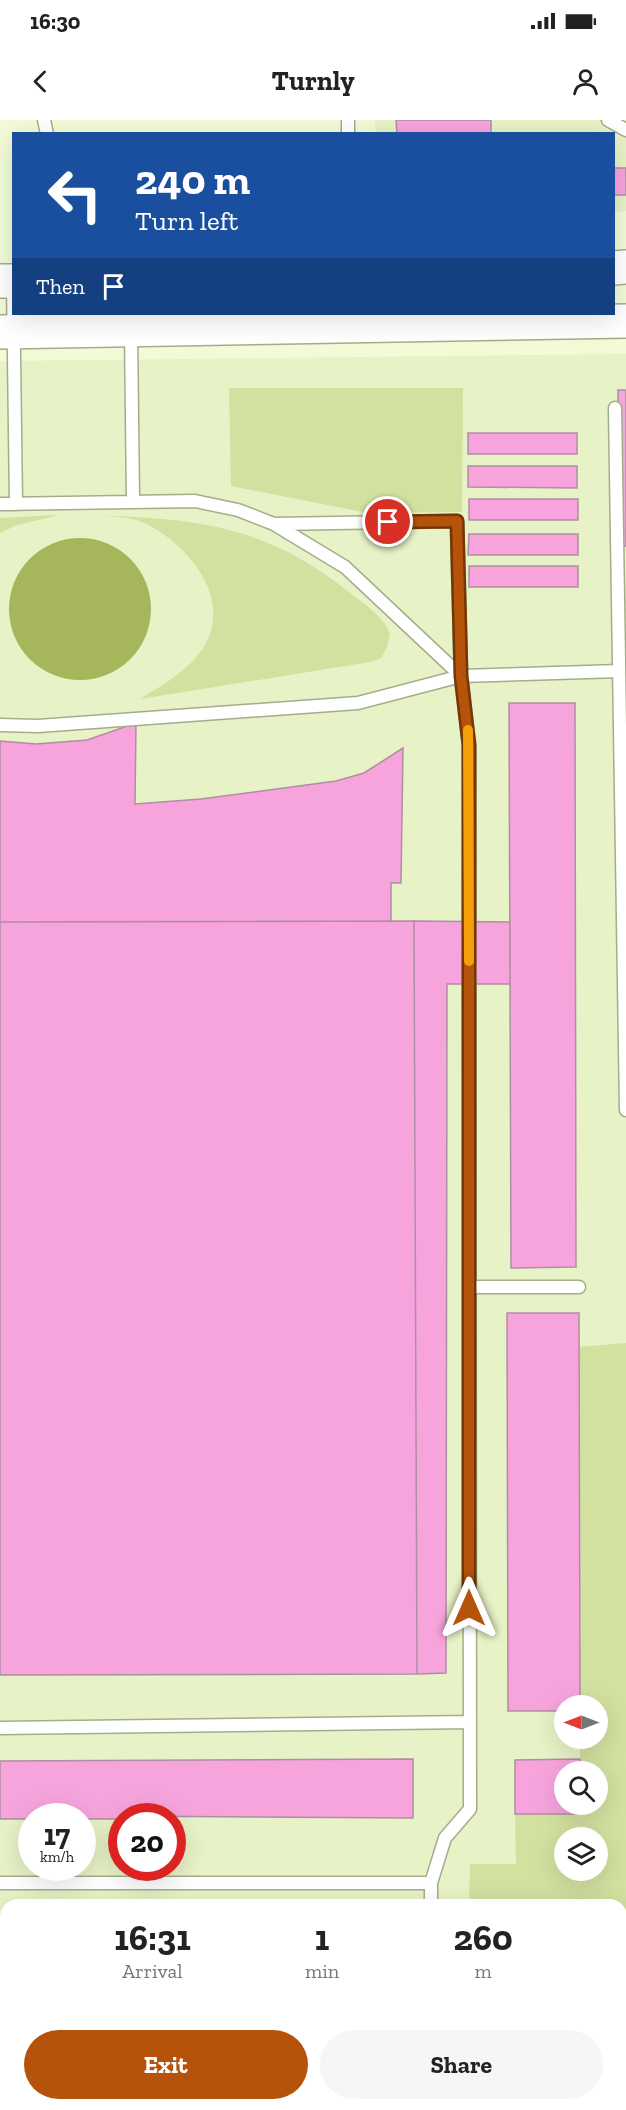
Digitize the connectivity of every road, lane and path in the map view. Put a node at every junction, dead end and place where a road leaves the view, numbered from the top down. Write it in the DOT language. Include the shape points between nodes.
graph roads {
  1 [pos="608,120"];
  2 [pos="626,130"];
  3 [pos="12,290"];
  4 [pos="626,321"];
  5 [pos="131,322"];
  6 [pos="7,332"];
  7 [pos="615,408"];
  8 [pos="133,502"];
  9 [pos="0,504"];
  10 [pos="16,504"];
  11 [pos="274,524"];
  12 [pos="619,672"];
  13 [pos="461,676"];
  14 [pos="0,724"];
  15 [pos="623,732"];
  16 [pos="626,1110"];
  17 [pos="469,1287"];
  18 [pos="579,1287"];
  19 [pos="469,1722"];
  20 [pos="0,1728"];
  21 [pos="0,1882"];
  22 [pos="431,1882"];
  23 [pos="431,1899"];
  1 -- 2 [label="lane"];
  3 -- 6 [label="lane"];
  4 -- 5 [label="main road"];
  5 -- 6 [label="main road"];
  5 -- 8 [label="lane"];
  6 -- 10 [label="lane"];
  7 -- 12 [label="lane"];
  8 -- 10 [label="lane"];
  8 -- 11 [label="lane" via="195,501 238,510"];
  9 -- 10 [label="lane"];
  11 -- 13 [label="lane" via="345,567"];
  11 -- 13 [label="lane" via="457,521"];
  12 -- 13 [label="lane"];
  12 -- 15 [label="lane"];
  13 -- 14 [label="lane" via="358,703 38,726"];
  13 -- 17 [label="lane" via="469,745"];
  15 -- 16 [label="lane"];
  17 -- 18 [label="lane"];
  17 -- 19 [label="lane"];
  19 -- 20 [label="lane"];
  19 -- 22 [label="lane" via="470,1809 445,1838"];
  21 -- 22 [label="lane"];
  22 -- 23 [label="lane"];
}
